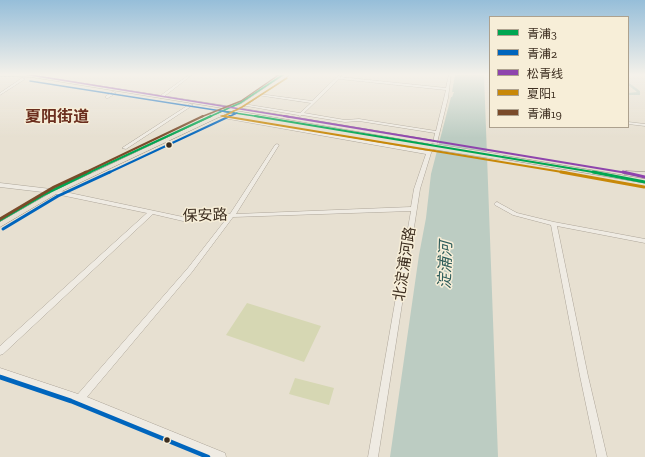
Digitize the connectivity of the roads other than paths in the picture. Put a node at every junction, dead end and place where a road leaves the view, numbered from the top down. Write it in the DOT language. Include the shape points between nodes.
graph roads {
  1 [pos="110,95"];
  2 [pos="129,95"];
  3 [pos="151,95"];
  4 [pos="252,95"];
  5 [pos="259,95"];
  6 [pos="262,95"];
  7 [pos="321,95"];
  8 [pos="446,95"];
  9 [pos="107,97"];
  10 [pos="162,97"];
  11 [pos="314,102"];
  12 [pos="191,105"];
  13 [pos="243,105"];
  14 [pos="229,110"];
  15 [pos="301,114"];
  16 [pos="214,115"];
  17 [pos="296,119"];
  18 [pos="629,123"];
  19 [pos="645,126"];
  20 [pos="437,132"];
  21 [pos="277,145"];
  22 [pos="430,147"];
  23 [pos="124,148"];
  24 [pos="620,174"];
  25 [pos="645,175"];
  26 [pos="645,181"];
  27 [pos="0,185"];
  28 [pos="53,192"];
  29 [pos="496,204"];
  30 [pos="414,209"];
  31 [pos="151,213"];
  32 [pos="232,216"];
  33 [pos="0,220"];
  34 [pos="554,224"];
  35 [pos="0,225"];
  36 [pos="645,241"];
  37 [pos="0,351"];
  38 [pos="0,372"];
  39 [pos="80,399"];
  40 [pos="221,457"];
  41 [pos="374,457"];
  42 [pos="602,457"];
  1 -- 9 [label="street"];
  2 -- 12 [label="main road"];
  3 -- 10 [label="main road"];
  4 -- 14 [label="main road"];
  5 -- 13 [label="main road"];
  6 -- 11 [label="street"];
  7 -- 11 [label="street"];
  8 -- 20 [label="street, 北淀浦河路"];
  10 -- 14 [label="main road"];
  11 -- 15 [label="street"];
  12 -- 14 [label="main road"];
  12 -- 23 [label="street"];
  13 -- 14 [label="main road"];
  13 -- 15 [label="street"];
  14 -- 16 [label="main road"];
  14 -- 17 [label="main road"];
  14 -- 22 [label="main road"];
  15 -- 17 [label="street"];
  15 -- 20 [label="street"];
  16 -- 22 [label="street"];
  16 -- 28 [label="main road"];
  17 -- 22 [label="main road"];
  18 -- 19 [label="street"];
  20 -- 22 [label="street, 北淀浦河路" via="435,143"];
  21 -- 32 [label="street"];
  22 -- 24 [label="main road, bridge"];
  22 -- 30 [label="street, 北淀浦河路" via="417,189"];
  24 -- 25 [label="main road"];
  24 -- 26 [label="main road"];
  27 -- 28 [label="street, 保安路"];
  28 -- 31 [label="street, 保安路"];
  28 -- 33 [label="main road"];
  28 -- 35 [label="main road"];
  29 -- 34 [label="street" via="515,214"];
  30 -- 32 [label="street, 保安路"];
  30 -- 41 [label="street, 北淀浦河路"];
  31 -- 32 [label="street, 保安路" via="183,219"];
  31 -- 37 [label="street"];
  32 -- 39 [label="street" via="190,270"];
  34 -- 36 [label="street"];
  34 -- 42 [label="street"];
  38 -- 39 [label="street"];
  39 -- 40 [label="street"];
}
